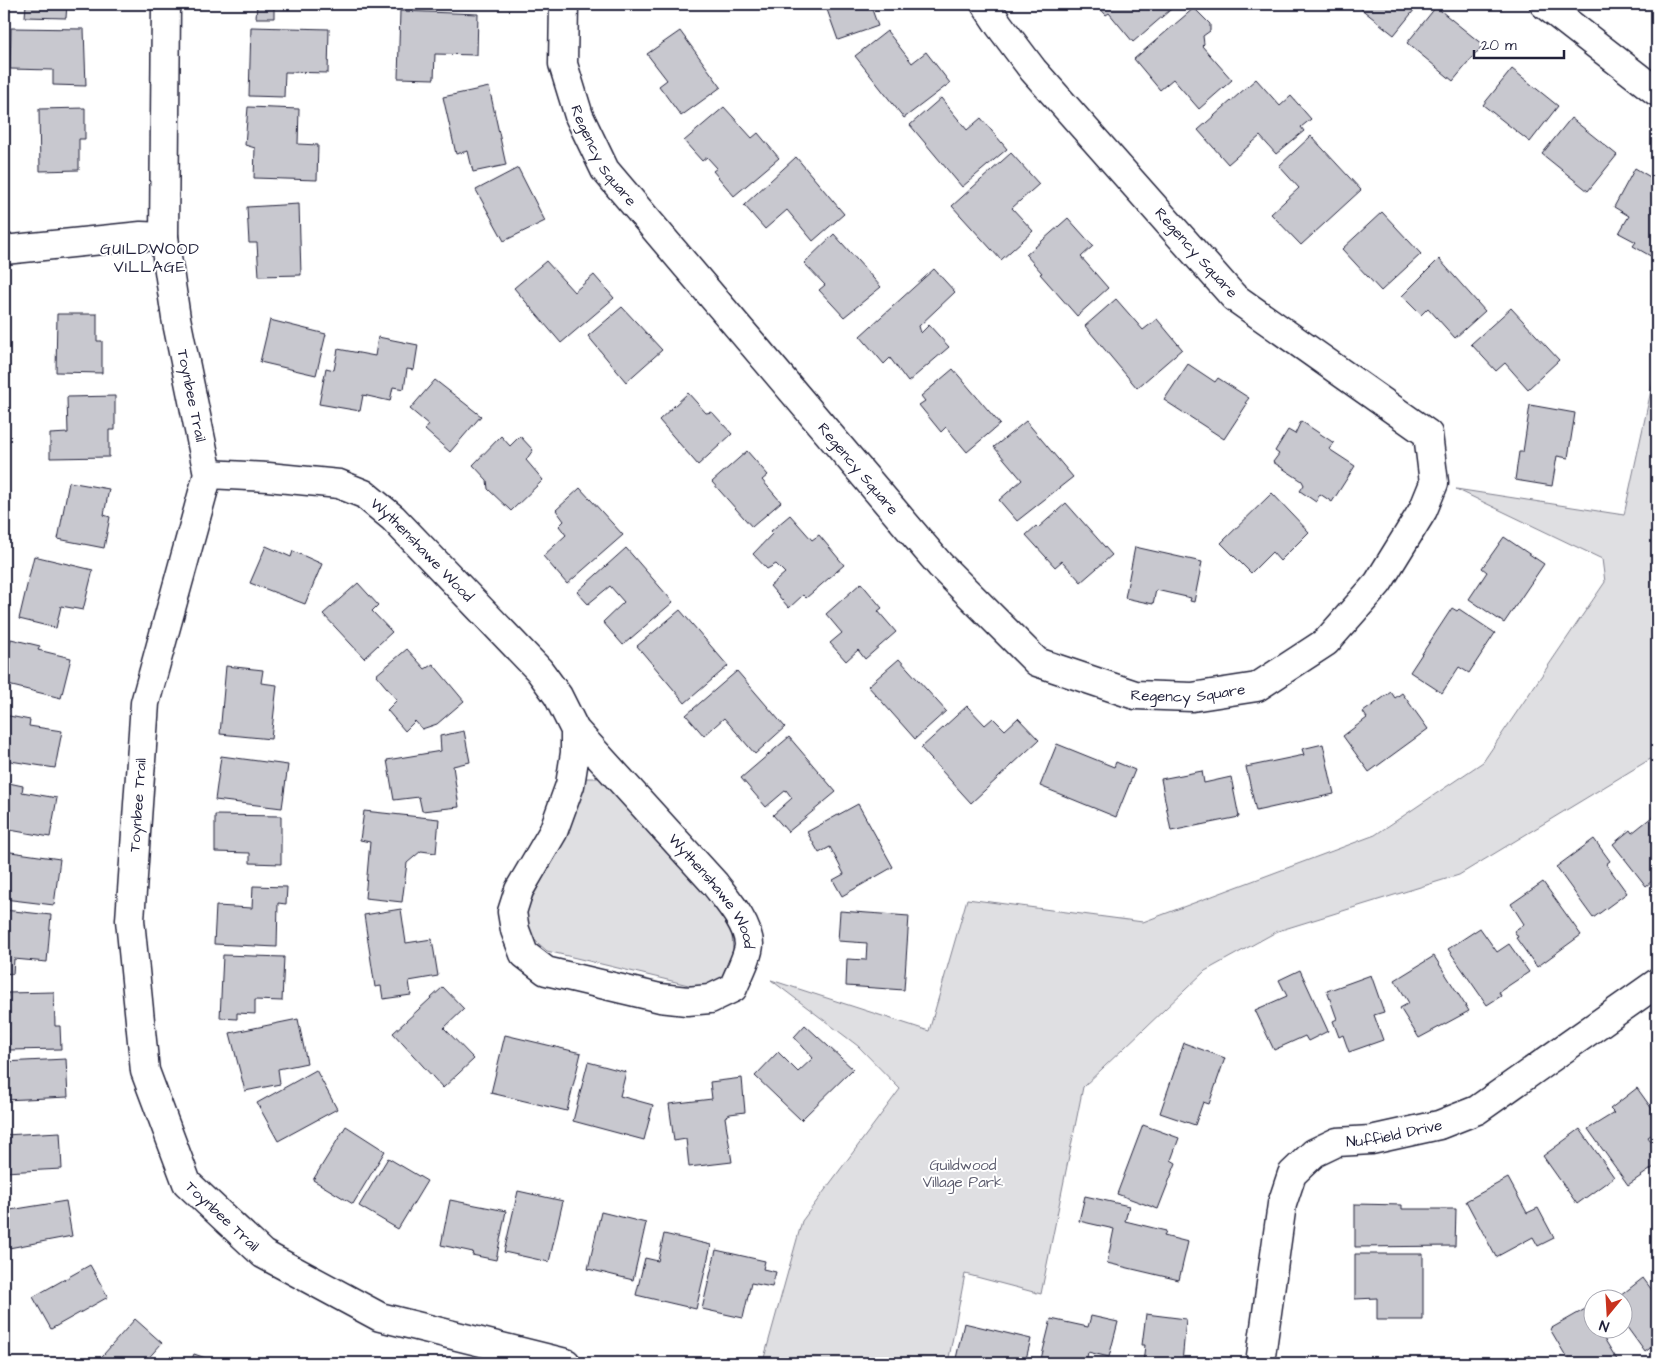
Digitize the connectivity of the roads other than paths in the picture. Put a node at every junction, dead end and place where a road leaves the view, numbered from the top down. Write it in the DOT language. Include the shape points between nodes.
graph roads {
  1 [pos="166,4"];
  2 [pos="564,4"];
  3 [pos="985,4"];
  4 [pos="1544,4"];
  5 [pos="1657,92"];
  6 [pos="164,237"];
  7 [pos="4,250"];
  8 [pos="208,474"];
  9 [pos="575,730"];
  10 [pos="1657,983"];
  11 [pos="566,1363"];
  12 [pos="1260,1363"];
  1 -- 6 [label="street, Toynbee Trail"];
  2 -- 3 [label="street, Regency Square" via="563,64 579,116 605,170 940,565 1037,662 1135,695 1192,697 1258,687 1326,642 1378,583 1423,510 1434,483 1428,434 1234,296 1033,70"];
  4 -- 5 [label="street"];
  6 -- 7 [label="street" via="141,236"];
  6 -- 8 [label="street, Toynbee Trail" via="176,318"];
  8 -- 9 [label="street, Wythenshawe Wood" via="339,484 364,494 393,518 539,670 558,696"];
  8 -- 11 [label="street, Toynbee Trail" via="145,703 130,920 145,1071 188,1184 263,1254 380,1317"];
  9 -- 9 [label="street, Wythenshawe Wood" via="570,785 553,832 520,890 512,912 524,954 546,971 660,998 710,999 733,988 749,945 742,924 715,884"];
  10 -- 12 [label="street, Nuffield Drive" via="1478,1110 1439,1125 1371,1140 1337,1142 1314,1153 1292,1174 1282,1204"];
}
